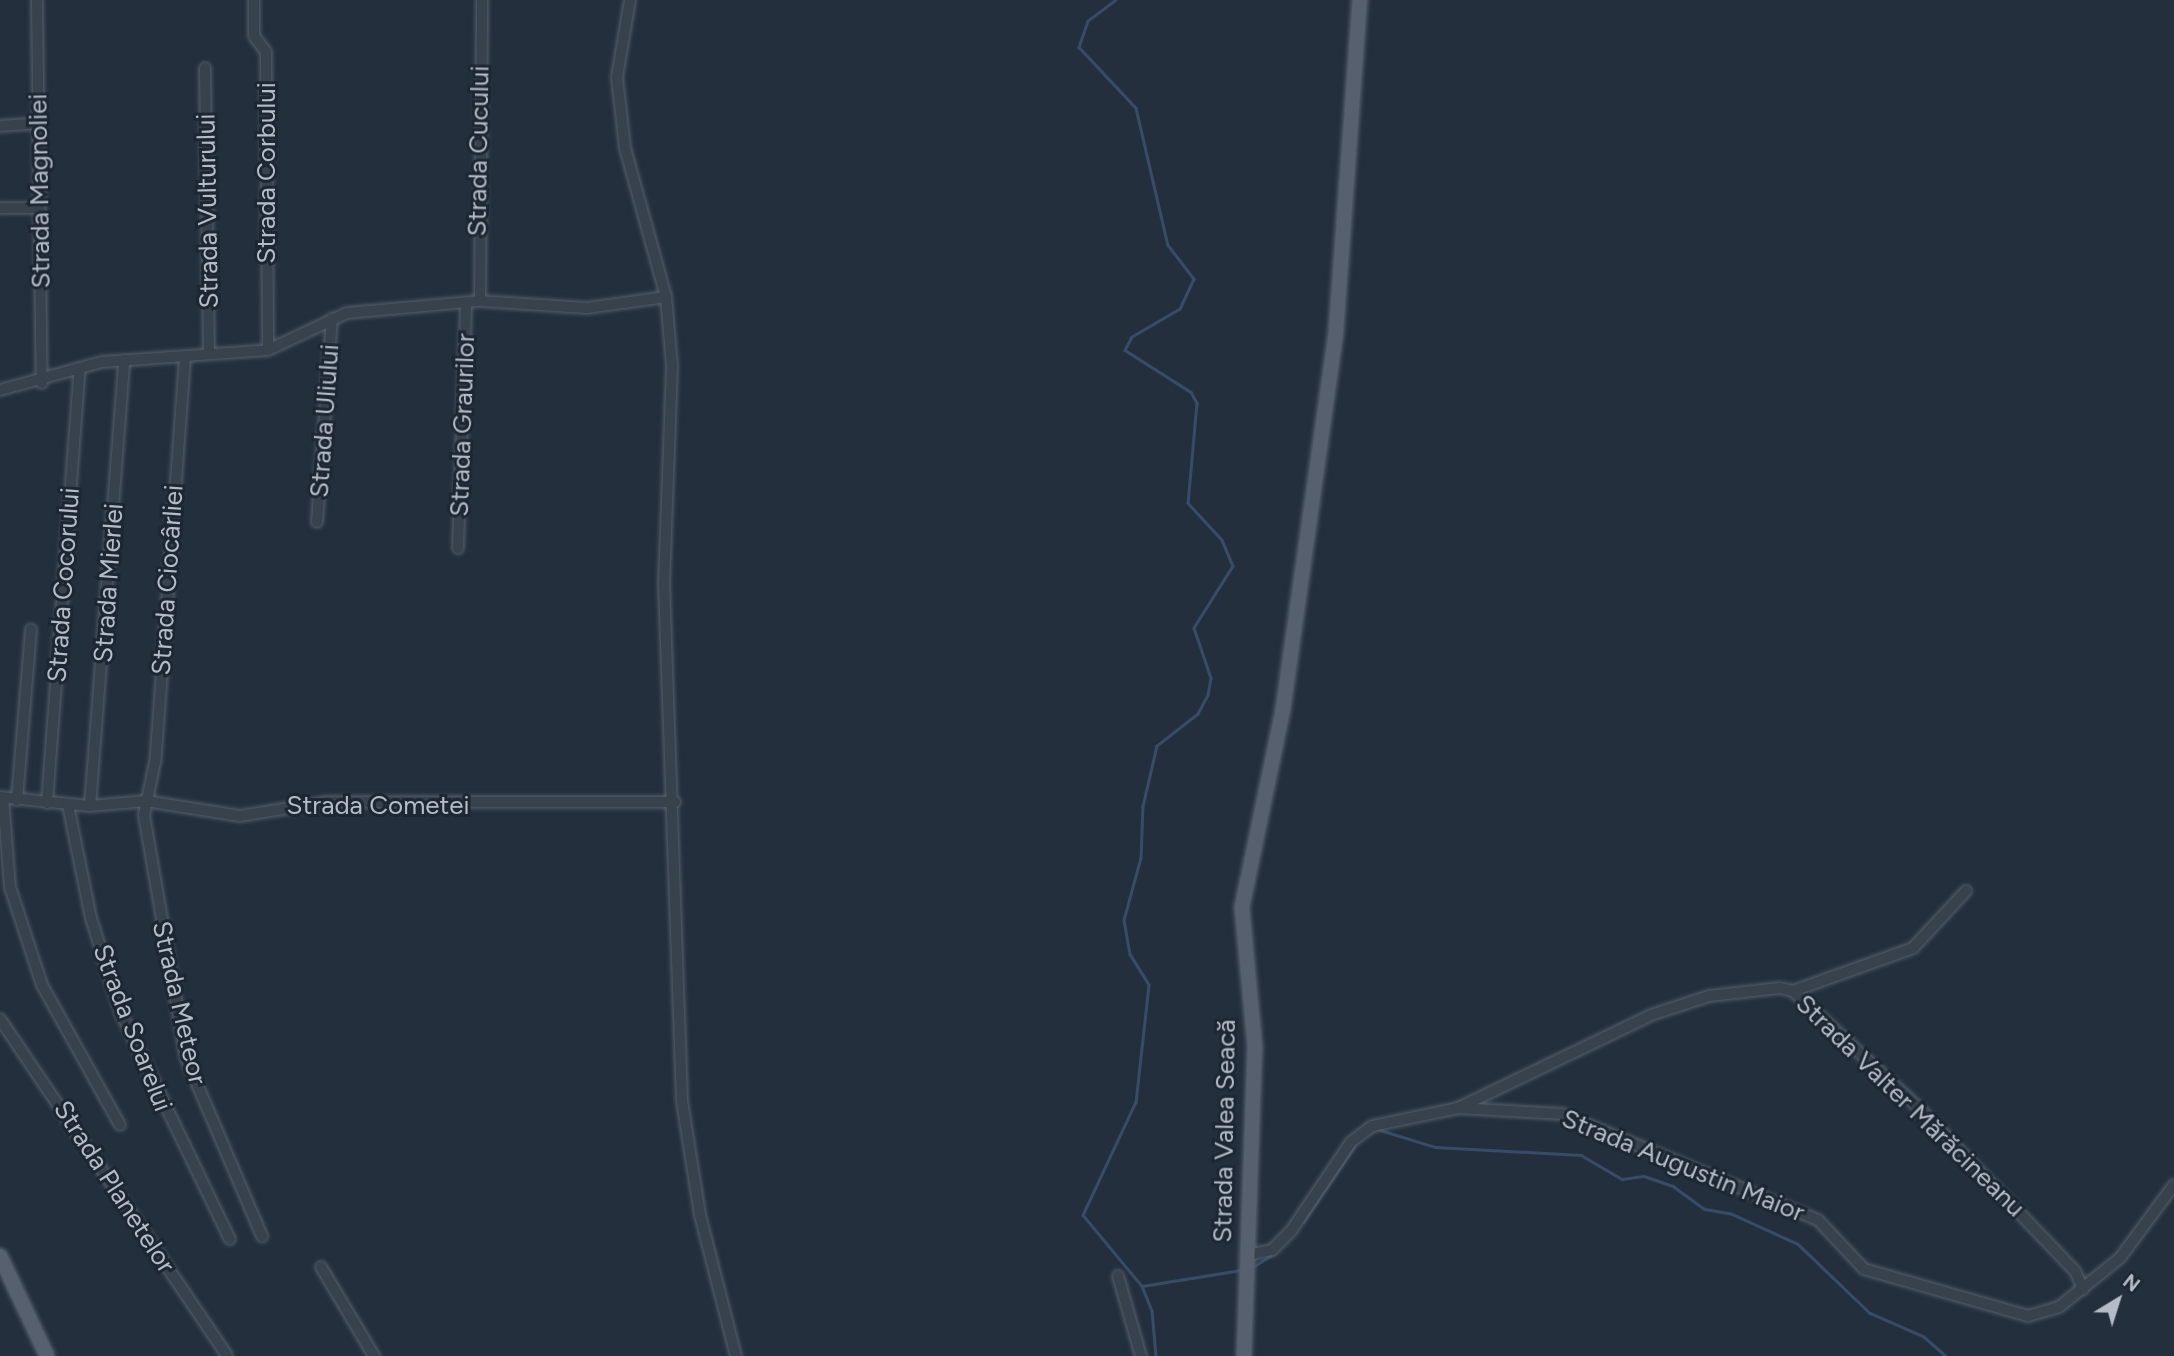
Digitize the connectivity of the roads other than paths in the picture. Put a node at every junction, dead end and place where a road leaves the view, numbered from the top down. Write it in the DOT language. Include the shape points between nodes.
graph roads {
  1 [pos="37,0"];
  2 [pos="254,0"];
  3 [pos="482,0"];
  4 [pos="630,0"];
  5 [pos="1360,0"];
  6 [pos="205,68"];
  7 [pos="39,123"];
  8 [pos="0,126"];
  9 [pos="0,208"];
  10 [pos="39,208"];
  11 [pos="666,297"];
  12 [pos="481,301"];
  13 [pos="467,303"];
  14 [pos="332,319"];
  15 [pos="268,350"];
  16 [pos="209,354"];
  17 [pos="185,358"];
  18 [pos="124,360"];
  19 [pos="80,368"];
  20 [pos="42,383"];
  21 [pos="0,390"];
  22 [pos="317,522"];
  23 [pos="458,548"];
  24 [pos="31,630"];
  25 [pos="2,798"];
  26 [pos="17,800"];
  27 [pos="146,801"];
  28 [pos="675,802"];
  29 [pos="47,803"];
  30 [pos="68,804"];
  31 [pos="90,806"];
  32 [pos="1966,891"];
  33 [pos="1793,991"];
  34 [pos="0,1019"];
  35 [pos="1458,1108"];
  36 [pos="120,1125"];
  37 [pos="2174,1185"];
  38 [pos="262,1236"];
  39 [pos="230,1239"];
  40 [pos="0,1256"];
  41 [pos="1248,1257"];
  42 [pos="321,1267"];
  43 [pos="1118,1276"];
  44 [pos="2083,1289"];
  45 [pos="47,1356"];
  46 [pos="227,1356"];
  47 [pos="374,1356"];
  48 [pos="736,1356"];
  49 [pos="1140,1356"];
  50 [pos="1244,1356"];
  1 -- 7 [label="street, Strada Magnoliei"];
  2 -- 15 [label="street, Strada Corbului" via="254,36 266,52"];
  3 -- 12 [label="street, Strada Cucului"];
  4 -- 11 [label="street" via="617,77 625,148"];
  5 -- 41 [label="main road, Strada Valea Seacă" via="1336,331 1268,784 1242,914 1255,1048"];
  6 -- 16 [label="street, Strada Vulturului"];
  7 -- 8 [label="street"];
  7 -- 10 [label="street, Strada Magnoliei"];
  9 -- 10 [label="street"];
  10 -- 20 [label="street, Strada Magnoliei"];
  11 -- 12 [label="street" via="587,308"];
  11 -- 28 [label="street" via="672,366 664,583"];
  12 -- 13 [label="street"];
  13 -- 14 [label="street"];
  13 -- 23 [label="street, Strada Graurilor"];
  14 -- 15 [label="street"];
  14 -- 22 [label="street, Strada Uliului"];
  15 -- 16 [label="street"];
  16 -- 17 [label="street"];
  17 -- 18 [label="street"];
  17 -- 27 [label="street, Strada Ciocârliei" via="155,762"];
  18 -- 19 [label="street"];
  18 -- 31 [label="street, Strada Mierlei"];
  19 -- 20 [label="street"];
  19 -- 29 [label="street, Strada Cocorului"];
  20 -- 21 [label="street"];
  24 -- 26 [label="street, Strada Cocorului"];
  25 -- 26 [label="street, Strada Cometei"];
  25 -- 36 [label="street" via="10,887 42,985"];
  26 -- 29 [label="street, Strada Cometei"];
  27 -- 28 [label="street, Strada Cometei" via="240,816 326,802"];
  27 -- 31 [label="street, Strada Cometei"];
  27 -- 38 [label="street, Strada Meteor" via="156,906 186,1058"];
  28 -- 48 [label="street" via="682,1101 700,1215"];
  29 -- 30 [label="street, Strada Cometei"];
  30 -- 31 [label="street, Strada Cometei"];
  30 -- 39 [label="street, Strada Soarelui" via="91,918 121,1013"];
  32 -- 33 [label="street" via="1913,948"];
  33 -- 35 [label="street, Strada Valter Mărăcineanu" via="1709,996 1651,1015"];
  33 -- 44 [label="street, Strada Valter Mărăcineanu" via="2005,1196 2075,1271"];
  34 -- 46 [label="street, Strada Planetelor"];
  35 -- 41 [label="street, Strada Valter Mărăcineanu" via="1395,1118 1359,1133 1298,1222 1272,1250"];
  35 -- 44 [label="street, Strada Augustin Maior" via="1562,1114 1818,1220 1864,1269 1997,1311 2028,1316 2059,1307"];
  37 -- 44 [label="street, Strada Augustin Maior" via="2120,1258"];
  40 -- 45 [label="main road"];
  41 -- 50 [label="main road, Strada Valea Seacă"];
  42 -- 47 [label="street"];
  43 -- 49 [label="street"];
}
